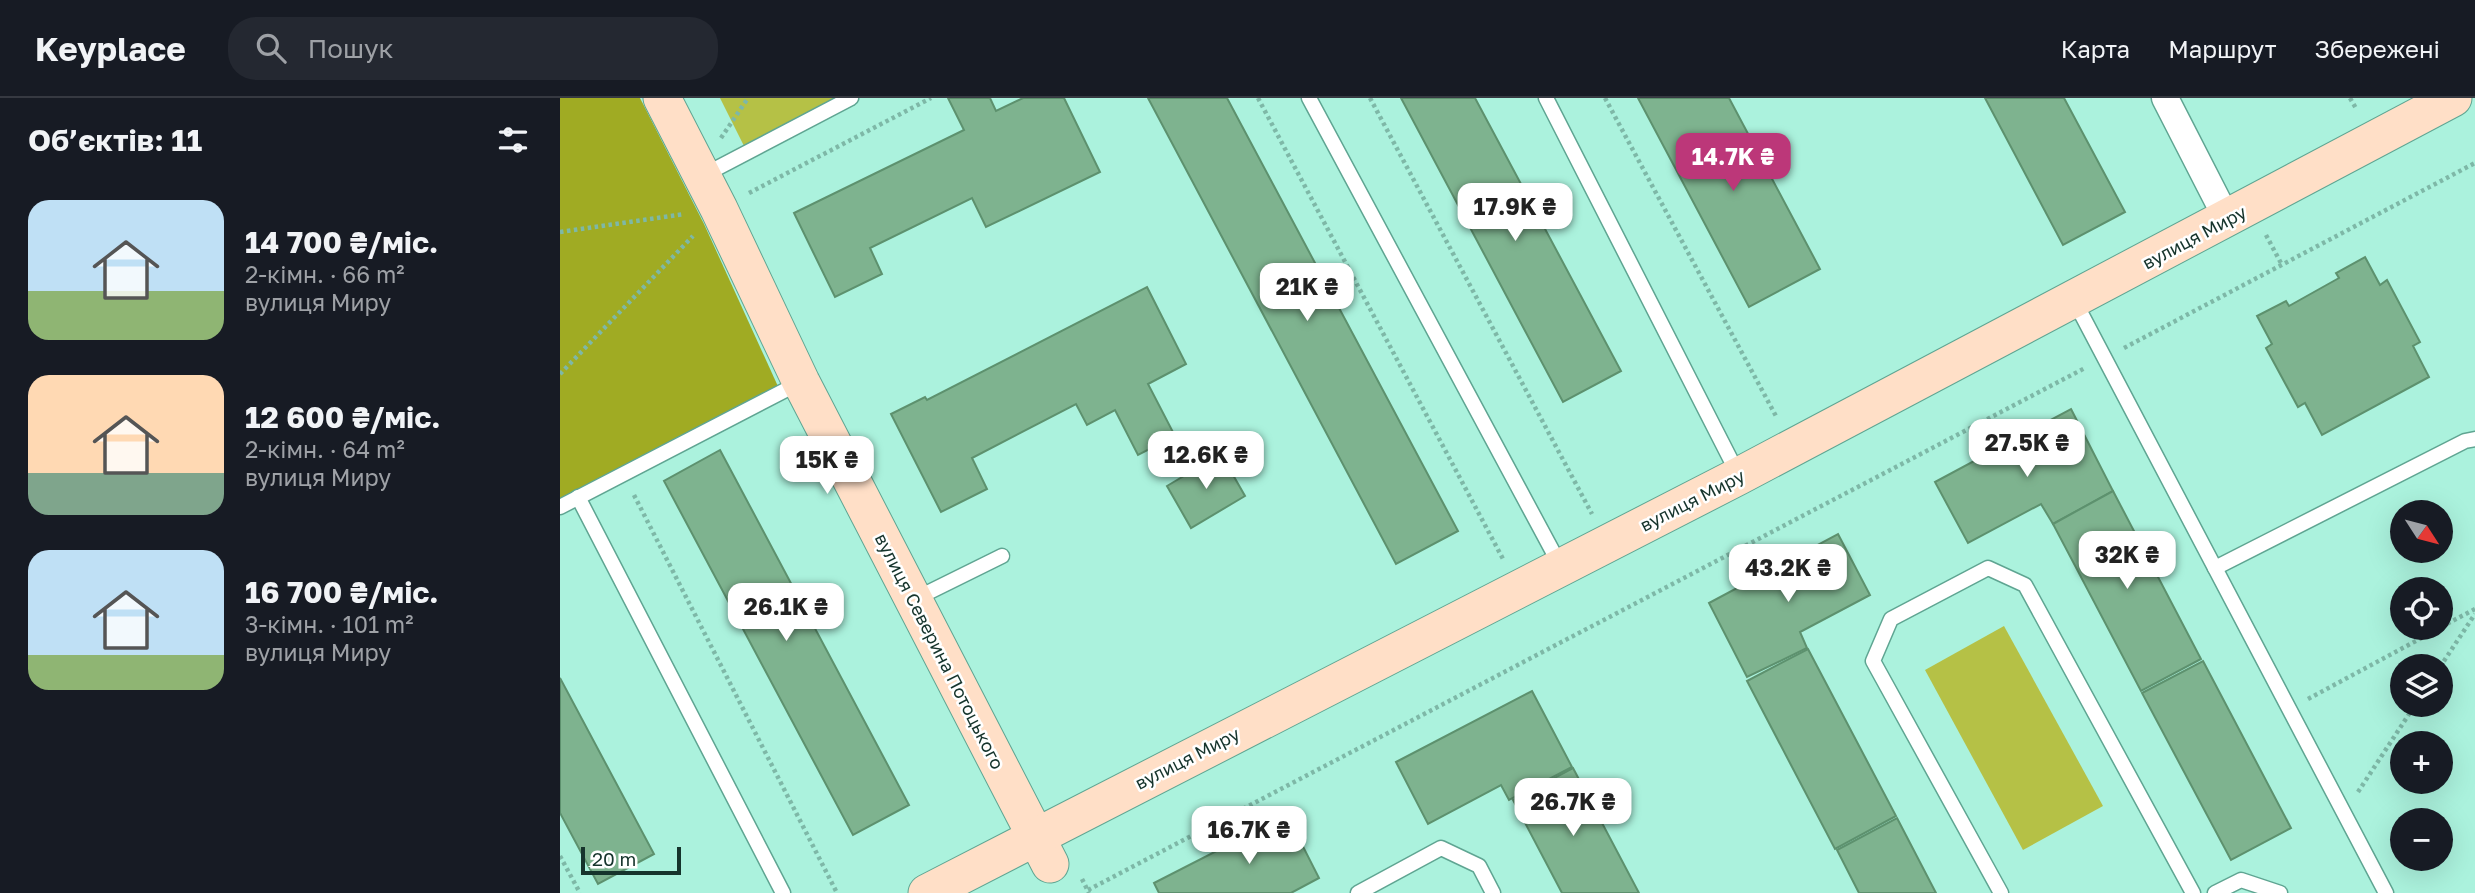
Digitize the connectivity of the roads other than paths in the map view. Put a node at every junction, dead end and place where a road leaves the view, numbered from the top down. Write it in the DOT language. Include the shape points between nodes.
graph roads {
  1 [pos="662,98"];
  2 [pos="851,98"];
  3 [pos="1309,98"];
  4 [pos="1546,98"];
  5 [pos="2165,98"];
  6 [pos="2453,98"];
  7 [pos="710,160"];
  8 [pos="2227,219"];
  9 [pos="2074,300"];
  10 [pos="801,382"];
  11 [pos="2475,439"];
  12 [pos="1739,476"];
  13 [pos="578,497"];
  14 [pos="560,507"];
  15 [pos="1002,556"];
  16 [pos="1562,568"];
  17 [pos="2215,568"];
  18 [pos="914,600"];
  19 [pos="1043,850"];
  20 [pos="783,893"];
  21 [pos="927,893"];
  22 [pos="1358,893"];
  23 [pos="1493,893"];
  24 [pos="2001,893"];
  25 [pos="2193,893"];
  26 [pos="2215,893"];
  27 [pos="2280,893"];
  28 [pos="2386,893"];
  1 -- 7 [label="street, вулиця Северина Потоцького"];
  2 -- 7 [label="lane"];
  3 -- 16 [label="lane"];
  4 -- 12 [label="lane"];
  5 -- 8 [label="street"];
  6 -- 8 [label="street, вулиця Миру"];
  7 -- 10 [label="street, вулиця Северина Потоцького" via="719,209"];
  8 -- 9 [label="street, вулиця Миру"];
  9 -- 12 [label="street, вулиця Миру"];
  9 -- 17 [label="lane"];
  10 -- 13 [label="lane"];
  10 -- 18 [label="street, вулиця Северина Потоцького"];
  11 -- 17 [label="lane"];
  12 -- 16 [label="street, вулиця Миру"];
  13 -- 14 [label="lane"];
  13 -- 20 [label="lane"];
  15 -- 18 [label="lane"];
  16 -- 19 [label="street, вулиця Миру"];
  17 -- 28 [label="lane"];
  18 -- 19 [label="street, вулиця Северина Потоцького"];
  19 -- 21 [label="street, вулиця Миру"];
  22 -- 23 [label="lane" via="1441,848 1479,866"];
  24 -- 25 [label="lane" via="1873,661 1891,619 1988,568 2025,585"];
  26 -- 27 [label="lane" via="2241,880"];
}
